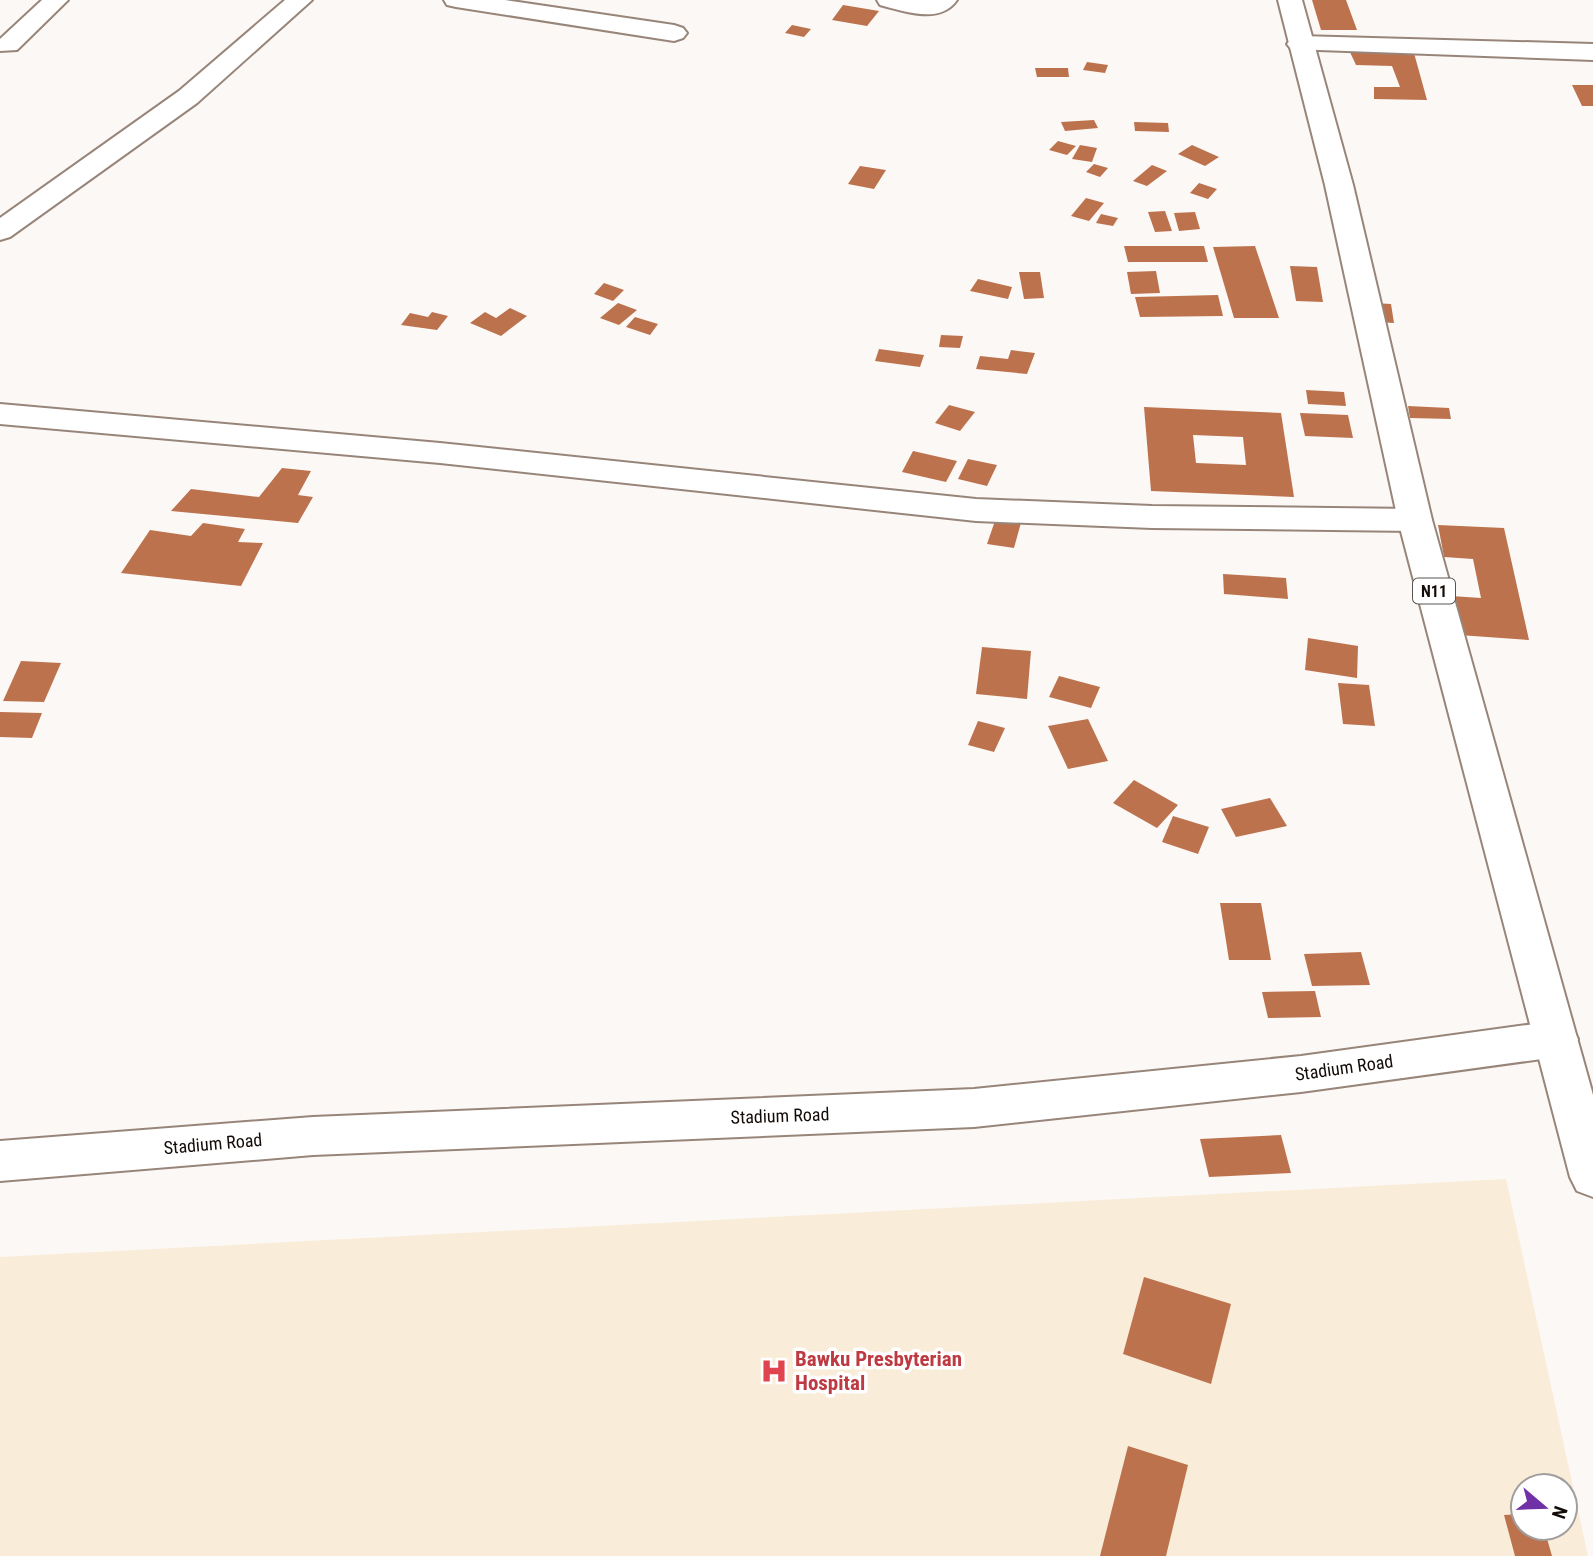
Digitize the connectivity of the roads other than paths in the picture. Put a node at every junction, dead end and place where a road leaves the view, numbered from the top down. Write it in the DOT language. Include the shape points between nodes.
graph roads {
  1 [pos="56,0"];
  2 [pos="300,0"];
  3 [pos="456,0"];
  4 [pos="889,0"];
  5 [pos="945,0"];
  6 [pos="1290,0"];
  7 [pos="674,33"];
  8 [pos="1300,44"];
  9 [pos="8,45"];
  10 [pos="1593,52"];
  11 [pos="0,231"];
  12 [pos="0,414"];
  13 [pos="1415,520"];
  14 [pos="1556,1039"];
  15 [pos="0,1161"];
  16 [pos="1593,1177"];
  1 -- 9 [label="main road"];
  2 -- 11 [label="main road" via="188,97"];
  3 -- 7 [label="main road"];
  4 -- 5 [label="main road" via="930,8"];
  6 -- 8 [label="main road, N11"];
  8 -- 10 [label="main road"];
  8 -- 13 [label="main road, N11" via="1339,185"];
  12 -- 13 [label="main road" via="440,453 976,510"];
  13 -- 14 [label="main road, N11"];
  14 -- 15 [label="main road, Stadium Road" via="1301,1074 974,1108 313,1136"];
  14 -- 16 [label="main road, N11"];
}
